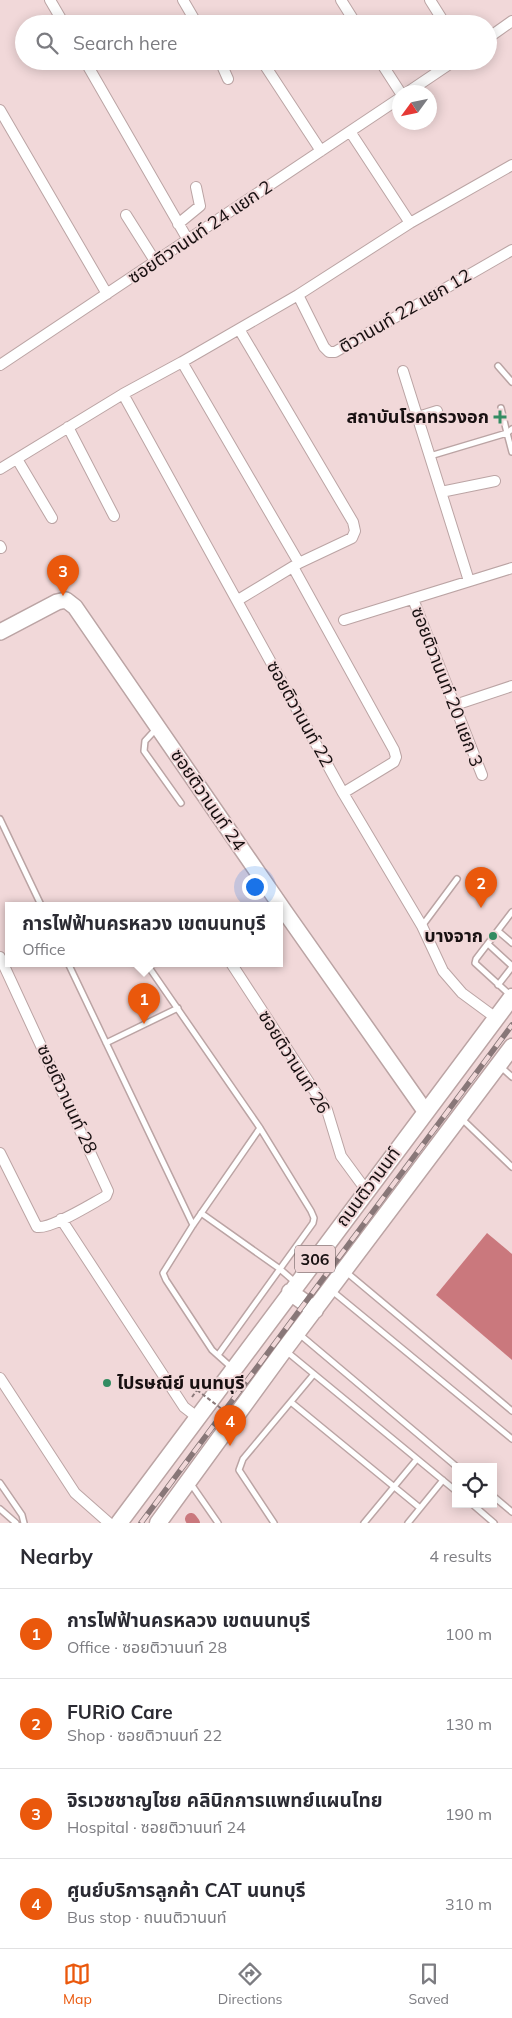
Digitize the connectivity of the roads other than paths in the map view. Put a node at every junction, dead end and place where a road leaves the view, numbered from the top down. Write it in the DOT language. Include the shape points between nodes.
graph roads {
  1 [pos="50,0"];
  2 [pos="183,0"];
  3 [pos="341,0"];
  4 [pos="430,0"];
  5 [pos="59,15"];
  6 [pos="191,15"];
  7 [pos="350,15"];
  8 [pos="439,15"];
  9 [pos="512,21"];
  10 [pos="497,32"];
  11 [pos="90,70"];
  12 [pos="224,70"];
  13 [pos="268,70"];
  14 [pos="386,70"];
  15 [pos="441,70"];
  16 [pos="228,79"];
  17 [pos="395,85"];
  18 [pos="418,85"];
  19 [pos="392,104"];
  20 [pos="0,110"];
  21 [pos="351,133"];
  22 [pos="321,151"];
  23 [pos="512,165"];
  24 [pos="196,187"];
  25 [pos="126,215"];
  26 [pos="410,223"];
  27 [pos="178,224"];
  28 [pos="188,240"];
  29 [pos="512,250"];
  30 [pos="156,262"];
  31 [pos="107,294"];
  32 [pos="298,295"];
  33 [pos="239,329"];
  34 [pos="182,362"];
  35 [pos="0,365"];
  36 [pos="498,366"];
  37 [pos="403,371"];
  38 [pos="512,382"];
  39 [pos="123,394"];
  40 [pos="501,408"];
  41 [pos="437,411"];
  42 [pos="418,417"];
  43 [pos="68,427"];
  44 [pos="512,429"];
  45 [pos="507,433"];
  46 [pos="512,452"];
  47 [pos="430,456"];
  48 [pos="17,458"];
  49 [pos="0,469"];
  50 [pos="495,481"];
  51 [pos="441,492"];
  52 [pos="114,516"];
  53 [pos="52,518"];
  54 [pos="296,565"];
  55 [pos="512,568"];
  56 [pos="468,581"];
  57 [pos="413,599"];
  58 [pos="238,600"];
  59 [pos="344,620"];
  60 [pos="0,632"];
  61 [pos="512,686"];
  62 [pos="456,705"];
  63 [pos="158,727"];
  64 [pos="482,775"];
  65 [pos="343,793"];
  66 [pos="181,803"];
  67 [pos="0,819"];
  68 [pos="458,879"];
  69 [pos="40,902"];
  70 [pos="279,902"];
  71 [pos="283,908"];
  72 [pos="512,912"];
  73 [pos="422,926"];
  74 [pos="498,931"];
  75 [pos="512,943"];
  76 [pos="488,944"];
  77 [pos="0,957"];
  78 [pos="70,967"];
  79 [pos="149,967"];
  80 [pos="234,967"];
  81 [pos="512,967"];
  82 [pos="498,985"];
  83 [pos="512,997"];
  84 [pos="178,1008"];
  85 [pos="496,1018"];
  86 [pos="106,1043"];
  87 [pos="512,1047"];
  88 [pos="499,1064"];
  89 [pos="512,1077"];
  90 [pos="426,1111"];
  91 [pos="460,1117"];
  92 [pos="260,1128"];
  93 [pos="0,1153"];
  94 [pos="512,1167"];
  95 [pos="366,1190"];
  96 [pos="201,1213"];
  97 [pos="61,1220"];
  98 [pos="193,1225"];
  99 [pos="280,1269"];
  100 [pos="345,1271"];
  101 [pos="293,1288"];
  102 [pos="330,1290"];
  103 [pos="314,1310"];
  104 [pos="298,1333"];
  105 [pos="284,1350"];
  106 [pos="218,1355"];
  107 [pos="233,1369"];
  108 [pos="314,1374"];
  109 [pos="0,1378"];
  110 [pos="292,1403"];
  111 [pos="512,1411"];
  112 [pos="197,1417"];
  113 [pos="512,1439"];
  114 [pos="417,1459"];
  115 [pos="452,1463"];
  116 [pos="443,1480"];
  117 [pos="189,1482"];
  118 [pos="0,1483"];
  119 [pos="394,1487"];
  120 [pos="452,1488"];
  121 [pos="497,1499"];
  122 [pos="420,1508"];
  123 [pos="477,1508"];
  124 [pos="0,1509"];
  125 [pos="512,1512"];
  126 [pos="16,1523"];
  127 [pos="24,1523"];
  128 [pos="109,1523"];
  129 [pos="119,1523"];
  130 [pos="158,1523"];
  131 [pos="218,1523"];
  132 [pos="274,1523"];
  133 [pos="364,1523"];
  134 [pos="408,1523"];
  135 [pos="494,1523"];
  1 -- 5 [label="street"];
  2 -- 6 [label="street"];
  3 -- 7 [label="street"];
  4 -- 8 [label="street"];
  9 -- 10 [label="street"];
  11 -- 27 [label="street"];
  12 -- 16 [label="street"];
  13 -- 22 [label="street"];
  14 -- 17 [label="street"];
  15 -- 18 [label="street"];
  19 -- 21 [label="street, ซอยติวานนท์ 24 แยก 2"];
  20 -- 31 [label="street"];
  21 -- 22 [label="street, ซอยติวานนท์ 24 แยก 2"];
  21 -- 26 [label="street"];
  22 -- 28 [label="street, ซอยติวานนท์ 24 แยก 2"];
  23 -- 26 [label="street"];
  24 -- 27 [label="street" via="200,206"];
  25 -- 30 [label="street"];
  26 -- 32 [label="street"];
  27 -- 28 [label="street"];
  28 -- 30 [label="street, ซอยติวานนท์ 24 แยก 2"];
  29 -- 32 [label="street, ติวานนท์ 22 แยก 12" via="335,352 324,347"];
  30 -- 31 [label="street, ซอยติวานนท์ 24 แยก 2"];
  31 -- 35 [label="street, ซอยติวานนท์ 24 แยก 2"];
  32 -- 33 [label="street"];
  33 -- 34 [label="street"];
  33 -- 54 [label="street" via="353,522 355,531 352,538"];
  34 -- 39 [label="street"];
  34 -- 54 [label="street"];
  36 -- 38 [label="lane"];
  37 -- 42 [label="street"];
  39 -- 43 [label="street"];
  39 -- 58 [label="street, ซอยติวานนท์ 22"];
  40 -- 45 [label="lane"];
  41 -- 42 [label="street"];
  42 -- 47 [label="street"];
  43 -- 48 [label="street"];
  43 -- 52 [label="street"];
  44 -- 45 [label="lane"];
  45 -- 46 [label="lane"];
  45 -- 47 [label="lane"];
  47 -- 51 [label="street"];
  48 -- 49 [label="street"];
  48 -- 53 [label="street"];
  50 -- 51 [label="street"];
  51 -- 56 [label="street"];
  54 -- 58 [label="street"];
  54 -- 65 [label="street" via="396,757 394,762"];
  55 -- 56 [label="street"];
  56 -- 57 [label="street"];
  57 -- 59 [label="street"];
  57 -- 62 [label="street, ซอยติวานนท์ 20 แยก 3"];
  58 -- 65 [label="street, ซอยติวานนท์ 22"];
  60 -- 63 [label="street, ซอยติวานนท์ 24" via="66,600 75,606"];
  61 -- 62 [label="street"];
  62 -- 64 [label="street, ซอยติวานนท์ 20 แยก 3"];
  63 -- 66 [label="lane" via="145,742 144,751"];
  63 -- 70 [label="street, ซอยติวานนท์ 24"];
  65 -- 73 [label="street, ซอยติวานนท์ 22"];
  67 -- 69 [label="lane"];
  68 -- 73 [label="lane"];
  71 -- 90 [label="street, ซอยติวานนท์ 24"];
  72 -- 74 [label="lane"];
  73 -- 85 [label="street, ซอยติวานนท์ 22" via="443,971 462,993"];
  74 -- 75 [label="lane"];
  74 -- 76 [label="lane"];
  76 -- 81 [label="lane"];
  76 -- 82 [label="lane" via="475,963"];
  77 -- 97 [label="street, ซอยติวานนท์ 28" via="108,1191 106,1196"];
  78 -- 86 [label="lane"];
  79 -- 84 [label="lane"];
  80 -- 95 [label="street, ซอยติวานนท์ 26" via="327,1110 341,1156"];
  81 -- 82 [label="lane"];
  82 -- 83 [label="lane"];
  83 -- 85 [label="main road, ถนนติวานนท์ / 306"];
  84 -- 86 [label="lane"];
  84 -- 92 [label="lane"];
  85 -- 90 [label="main road, ถนนติวานนท์ / 306"];
  86 -- 98 [label="lane"];
  87 -- 88 [label="main road, ถนนติวานนท์ / 306"];
  88 -- 89 [label="lane"];
  88 -- 91 [label="main road, ถนนติวานนท์ / 306"];
  90 -- 95 [label="main road, ถนนติวานนท์ / 306"];
  91 -- 94 [label="lane"];
  91 -- 100 [label="main road, ถนนติวานนท์ / 306"];
  92 -- 96 [label="lane"];
  92 -- 99 [label="lane" via="314,1218"];
  93 -- 97 [label="street, ซอยติวานนท์ 28" via="37,1228"];
  95 -- 101 [label="main road, ถนนติวานนท์ / 306"];
  96 -- 98 [label="lane"];
  96 -- 99 [label="lane"];
  97 -- 112 [label="street" via="184,1407"];
  98 -- 106 [label="lane" via="163,1273"];
  99 -- 101 [label="lane"];
  99 -- 106 [label="lane"];
  100 -- 102 [label="main road, ถนนติวานนท์ / 306"];
  100 -- 111 [label="lane"];
  101 -- 103 [label="main road"];
  101 -- 107 [label="main road, ถนนติวานนท์ / 306"];
  102 -- 103 [label="main road, ถนนติวานนท์ / 306"];
  102 -- 113 [label="lane"];
  103 -- 104 [label="main road, ถนนติวานนท์ / 306"];
  104 -- 105 [label="main road, ถนนติวานนท์ / 306"];
  104 -- 115 [label="lane"];
  105 -- 108 [label="lane"];
  105 -- 117 [label="main road, ถนนติวานนท์ / 306"];
  106 -- 107 [label="lane"];
  107 -- 112 [label="main road, ถนนติวานนท์ / 306"];
  108 -- 110 [label="lane"];
  108 -- 114 [label="lane"];
  109 -- 128 [label="street" via="75,1493"];
  110 -- 119 [label="lane"];
  110 -- 132 [label="lane" via="243,1459 239,1470"];
  112 -- 129 [label="main road, ถนนติวานนท์ / 306"];
  114 -- 116 [label="lane"];
  114 -- 119 [label="lane"];
  116 -- 120 [label="lane"];
  116 -- 122 [label="lane"];
  117 -- 130 [label="main road, ถนนติวานนท์ / 306"];
  117 -- 131 [label="lane"];
  118 -- 127 [label="lane"];
  119 -- 122 [label="lane"];
  119 -- 133 [label="lane"];
  121 -- 125 [label="lane"];
  122 -- 134 [label="lane"];
  123 -- 135 [label="lane"];
  124 -- 126 [label="lane"];
}
